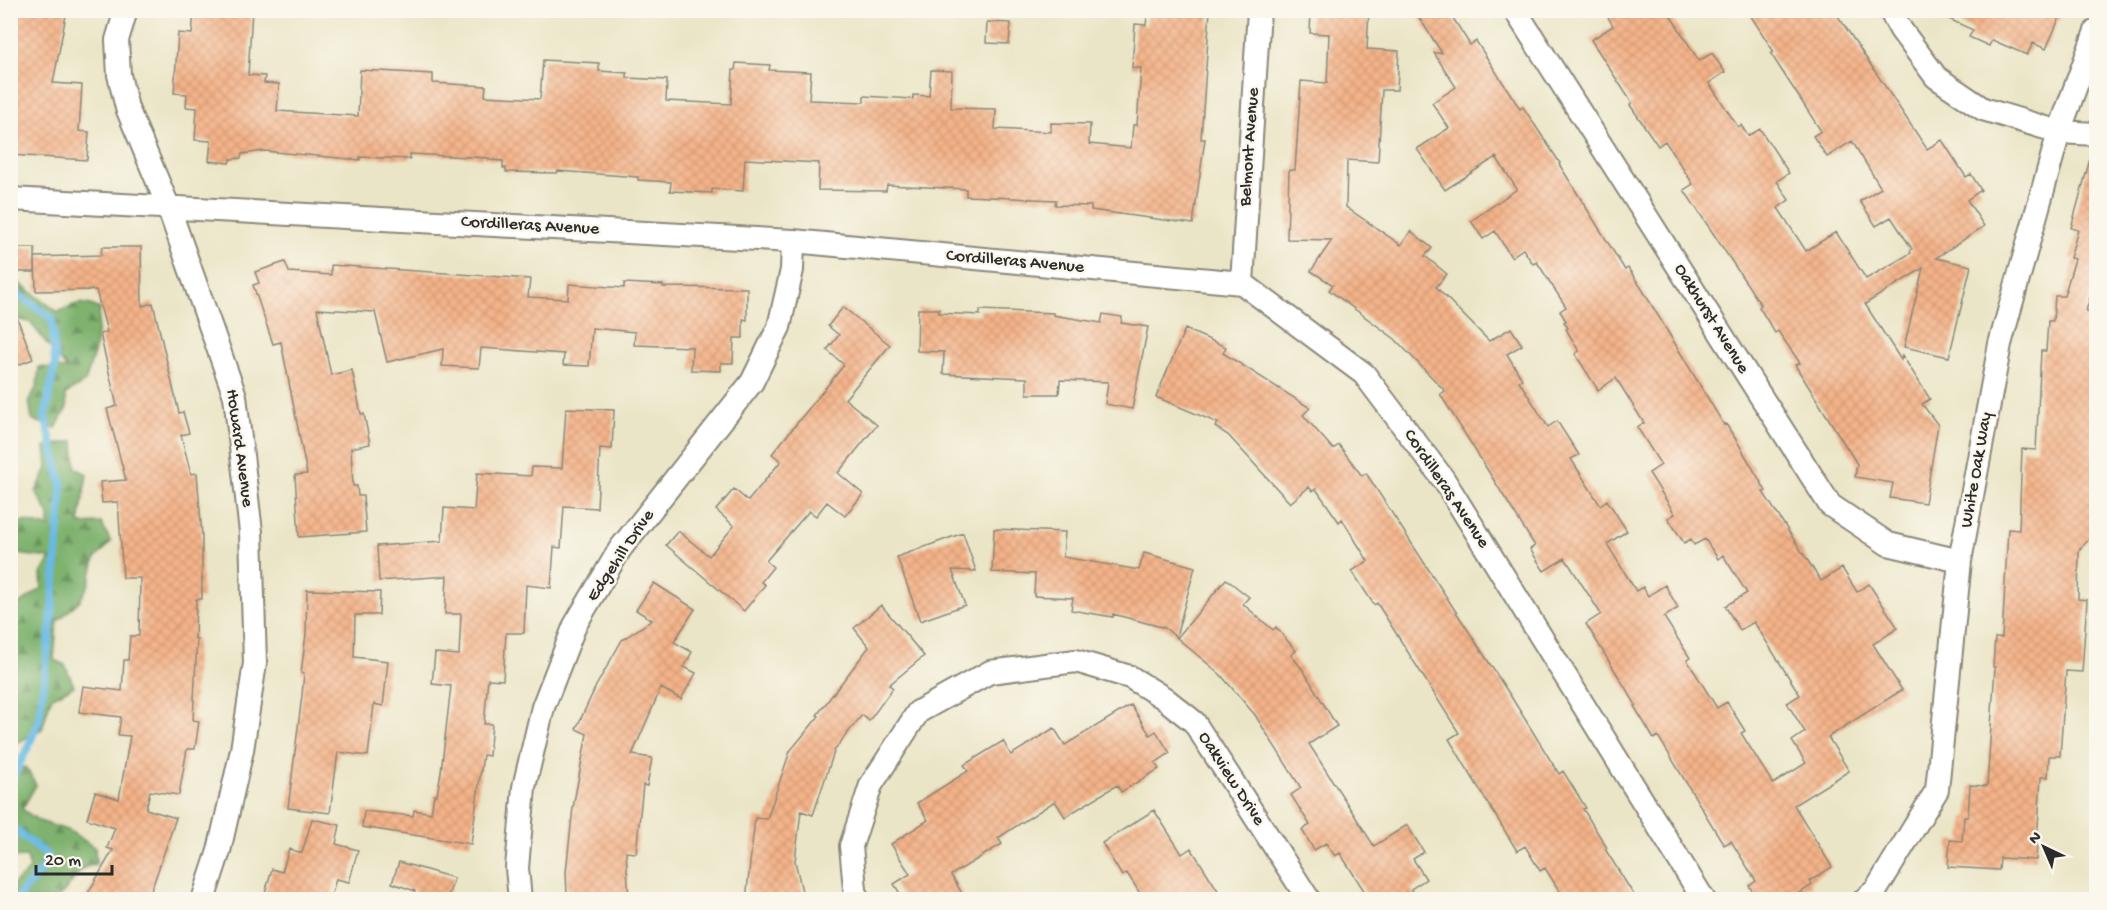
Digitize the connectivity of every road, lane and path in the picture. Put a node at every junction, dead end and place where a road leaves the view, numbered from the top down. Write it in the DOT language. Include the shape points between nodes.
graph roads {
  1 [pos="126,10"];
  2 [pos="1259,10"];
  3 [pos="1515,10"];
  4 [pos="1890,10"];
  5 [pos="2097,31"];
  6 [pos="2059,132"];
  7 [pos="2097,134"];
  8 [pos="10,199"];
  9 [pos="168,206"];
  10 [pos="793,241"];
  11 [pos="1242,283"];
  12 [pos="1960,561"];
  13 [pos="203,900"];
  14 [pos="520,900"];
  15 [pos="856,900"];
  16 [pos="1309,900"];
  17 [pos="1704,900"];
  18 [pos="1864,900"];
  1 -- 9 [label="street, Howard Avenue" via="117,40 119,75 127,108"];
  2 -- 11 [label="street, Belmont Avenue"];
  3 -- 12 [label="street, Oakhurst Avenue" via="1830,505 1888,544"];
  4 -- 6 [label="street" via="1936,77 1983,109"];
  5 -- 6 [label="street, White Oak Way"];
  6 -- 7 [label="street"];
  6 -- 12 [label="street, White Oak Way" via="2000,344"];
  8 -- 9 [label="street, Cordilleras Avenue"];
  9 -- 10 [label="street, Cordilleras Avenue"];
  9 -- 13 [label="street, Howard Avenue" via="235,396 251,532 255,663 243,750"];
  10 -- 11 [label="street, Cordilleras Avenue"];
  10 -- 14 [label="street, Edgehill Drive" via="792,270 779,327 753,382 621,549 575,625 543,707 524,787 517,868"];
  11 -- 17 [label="street, Cordilleras Avenue" via="1364,374 1438,471"];
  12 -- 18 [label="street, White Oak Way" via="1937,790 1876,890"];
  15 -- 16 [label="street, Oakview Drive" via="851,846 871,785 918,712 990,672 1076,661 1130,677 1194,722"];
}
